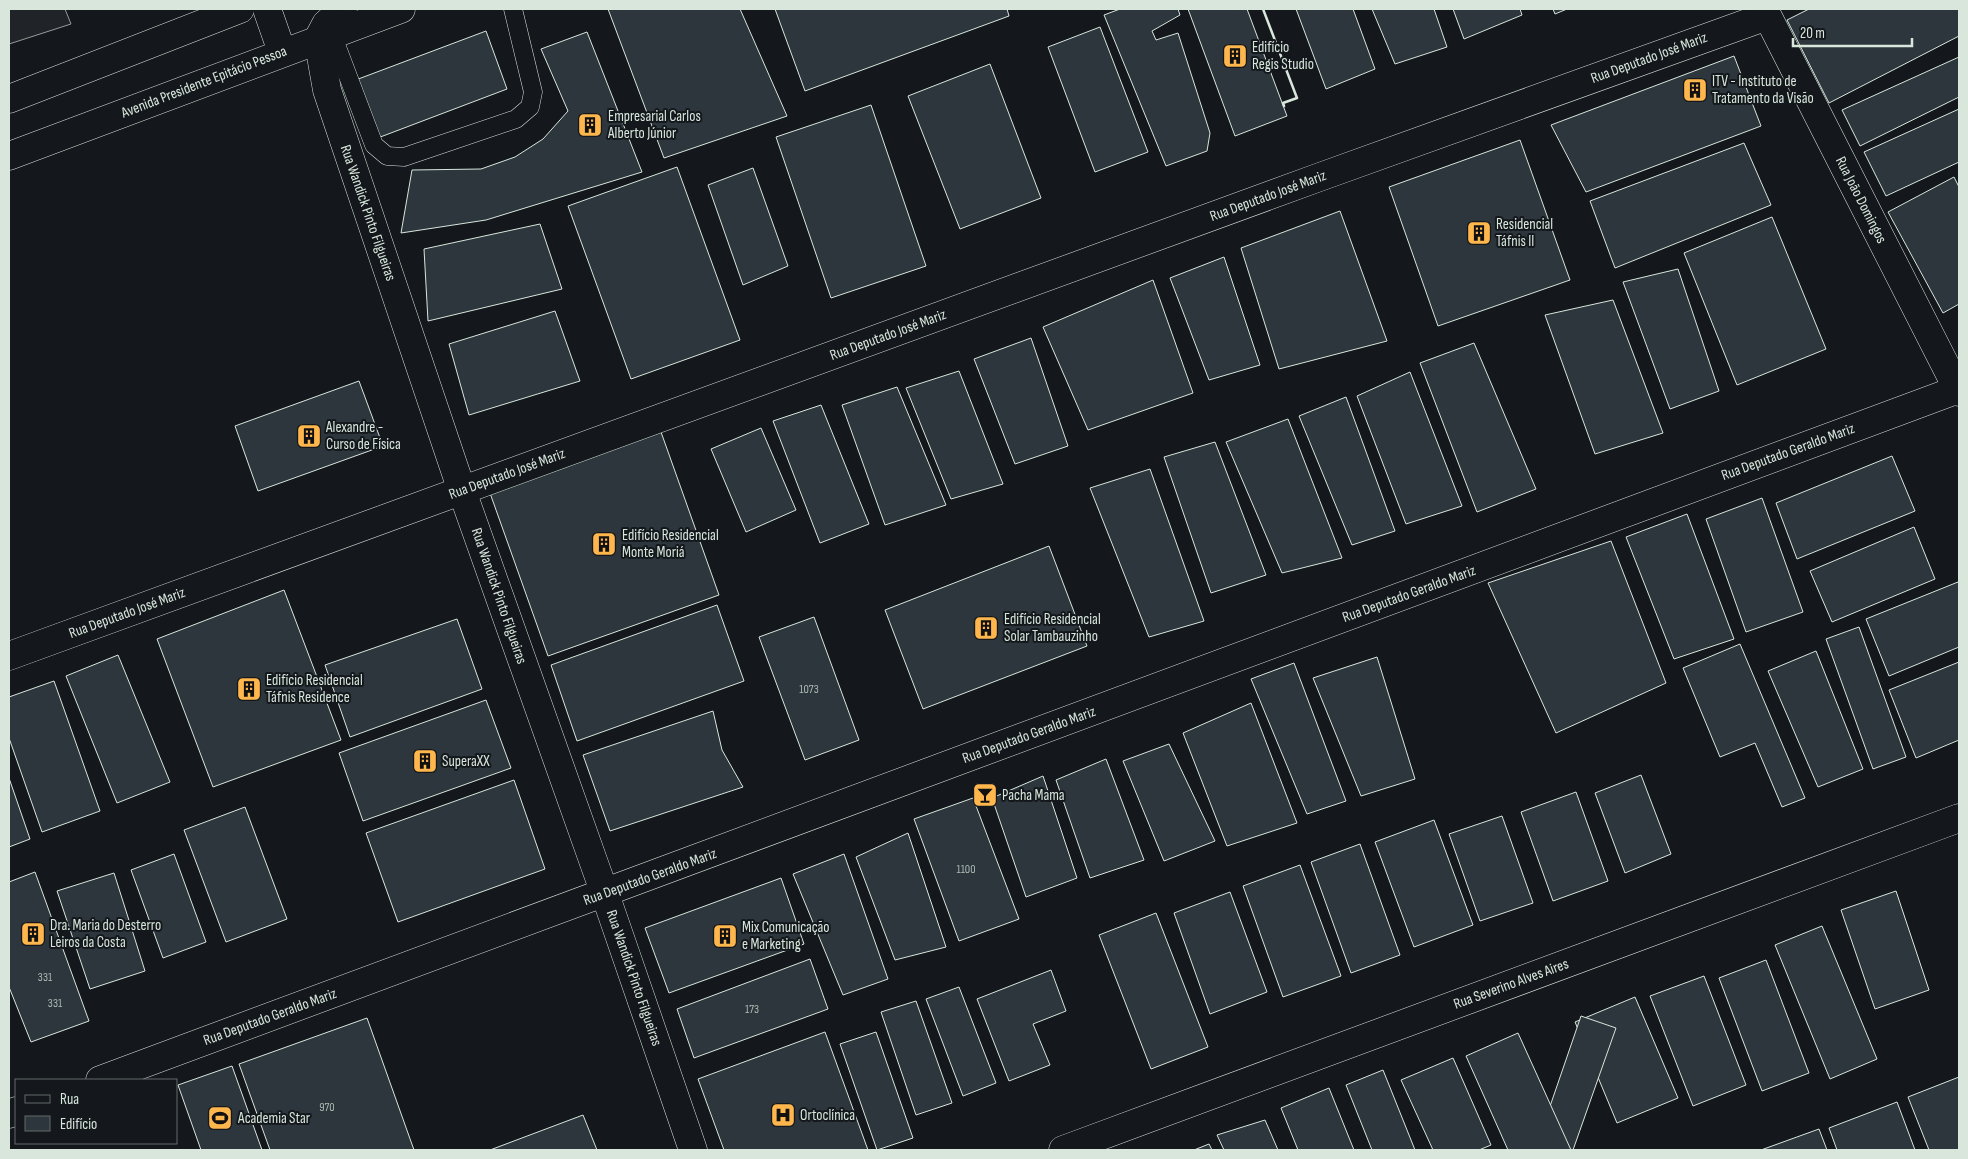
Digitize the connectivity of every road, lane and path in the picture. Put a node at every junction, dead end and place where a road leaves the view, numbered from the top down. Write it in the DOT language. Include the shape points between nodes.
graph roads {
  1 [pos="240,9"];
  2 [pos="267,9"];
  3 [pos="343,9"];
  4 [pos="401,9"];
  5 [pos="513,9"];
  6 [pos="1765,12"];
  7 [pos="325,36"];
  8 [pos="282,52"];
  9 [pos="9,99"];
  10 [pos="9,156"];
  11 [pos="1959,390"];
  12 [pos="462,491"];
  13 [pos="9,656"];
  14 [pos="1959,818"];
  15 [pos="605,894"];
  16 [pos="103,1079"];
  17 [pos="693,1150"];
  18 [pos="1063,1150"];
  1 -- 9 [label="street"];
  2 -- 8 [label="street"];
  3 -- 7 [label="street" via="326,24"];
  4 -- 7 [label="street, Avenida Presidente Epitácio Pessoa"];
  5 -- 7 [label="lane" via="533,92 530,107 516,120 404,157 387,156 374,145"];
  6 -- 11 [label="street, Rua João Domingos"];
  6 -- 12 [label="street, Rua Deputado José Mariz"];
  7 -- 8 [label="street, Avenida Presidente Epitácio Pessoa"];
  7 -- 12 [label="street, Rua Wandick Pinto Filgueiras" via="327,90"];
  8 -- 10 [label="street, Avenida Presidente Epitácio Pessoa"];
  11 -- 15 [label="street, Rua Deputado Geraldo Mariz"];
  12 -- 13 [label="street, Rua Deputado José Mariz"];
  12 -- 15 [label="street, Rua Wandick Pinto Filgueiras"];
  14 -- 18 [label="street, Rua Severino Alves Aires"];
  15 -- 16 [label="street, Rua Deputado Geraldo Mariz"];
  15 -- 17 [label="street, Rua Wandick Pinto Filgueiras"];
}
